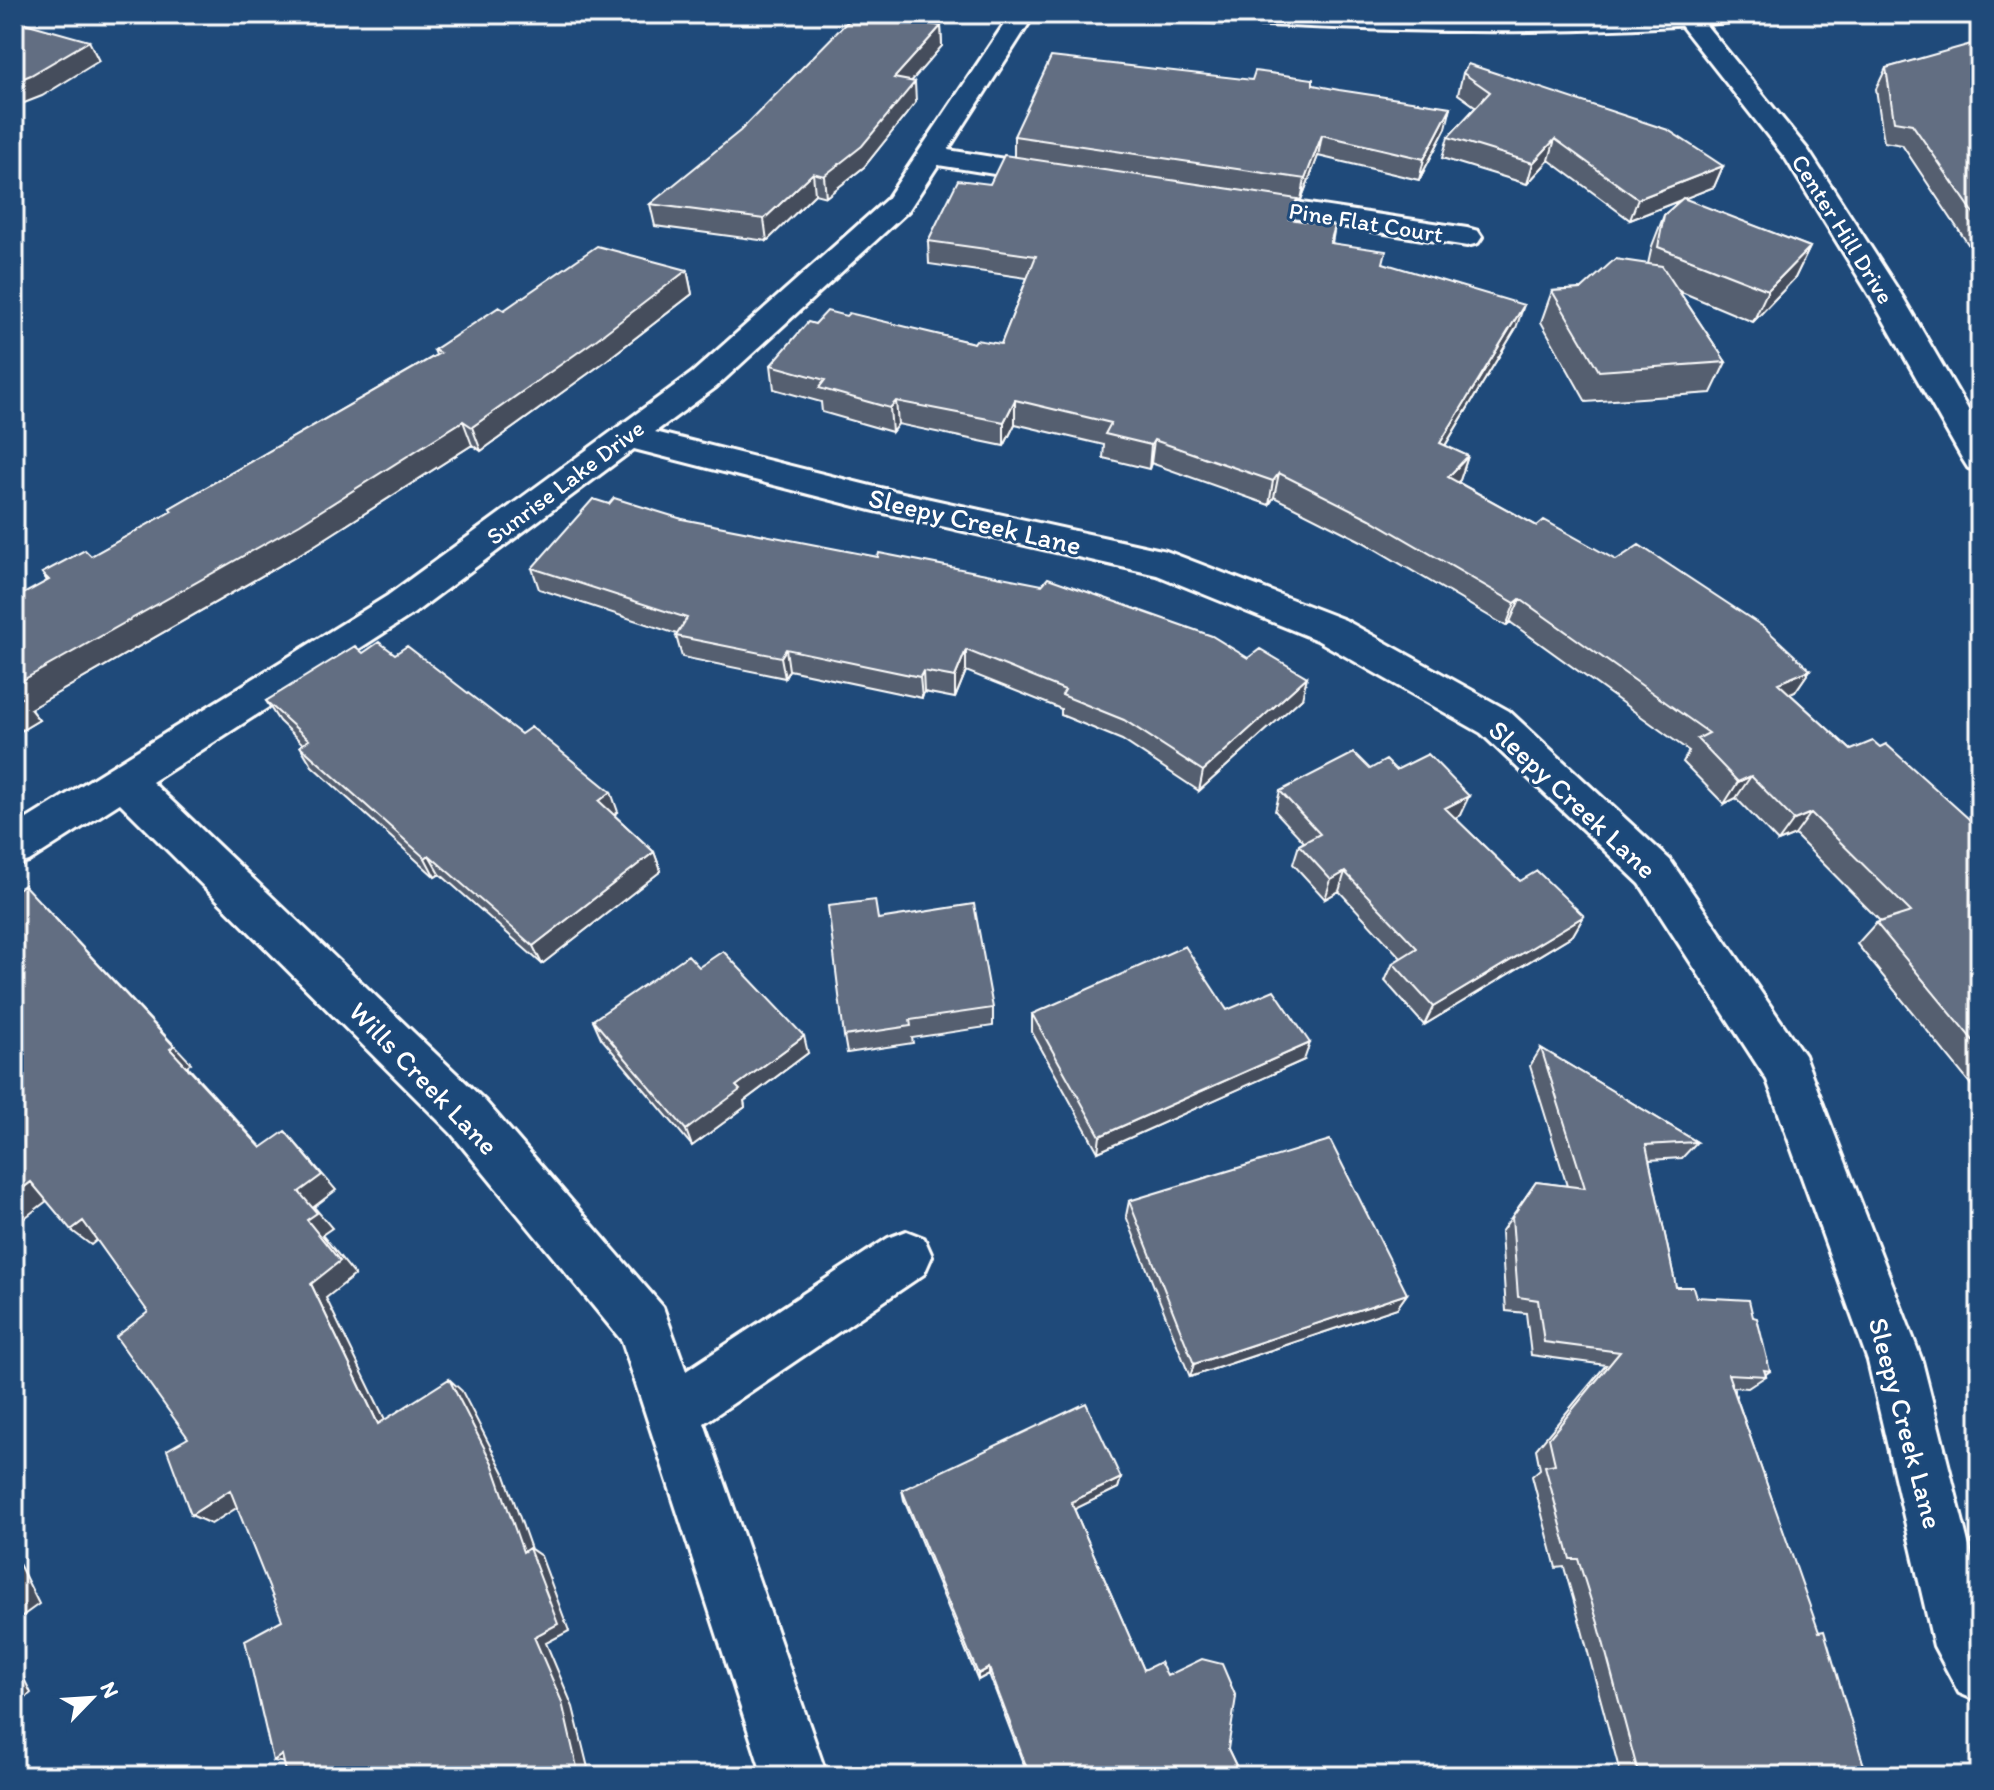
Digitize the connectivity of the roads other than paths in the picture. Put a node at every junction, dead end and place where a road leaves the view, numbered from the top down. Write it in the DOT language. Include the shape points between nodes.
graph roads {
  1 [pos="1023,14"];
  2 [pos="1194,14"];
  3 [pos="1743,14"];
  4 [pos="1686,17"];
  5 [pos="933,156"];
  6 [pos="1090,180"];
  7 [pos="1215,199"];
  8 [pos="1467,237"];
  9 [pos="627,436"];
  10 [pos="1980,460"];
  11 [pos="123,780"];
  12 [pos="14,849"];
  13 [pos="906,1256"];
  14 [pos="673,1412"];
  15 [pos="1980,1672"];
  16 [pos="795,1776"];
  1 -- 5 [label="street, Sunrise Lake Drive"];
  2 -- 4 [label="street" via="1460,26"];
  3 -- 4 [label="street"];
  4 -- 10 [label="street, Center Hill Drive" via="1798,156"];
  5 -- 6 [label="street"];
  5 -- 9 [label="street, Sunrise Lake Drive" via="898,205 704,380"];
  7 -- 8 [label="street, Pine Flat Court"];
  9 -- 11 [label="street, Sunrise Lake Drive" via="400,605"];
  9 -- 15 [label="street, Sleepy Creek Lane" via="1166,564 1331,630 1495,722 1655,872 1787,1070 1895,1361 1964,1646"];
  11 -- 12 [label="street, Sunrise Lake Drive"];
  11 -- 14 [label="street, Wills Creek Lane" via="468,1117 644,1326"];
  13 -- 14 [label="street"];
  14 -- 16 [label="street, Wills Creek Lane"];
}
